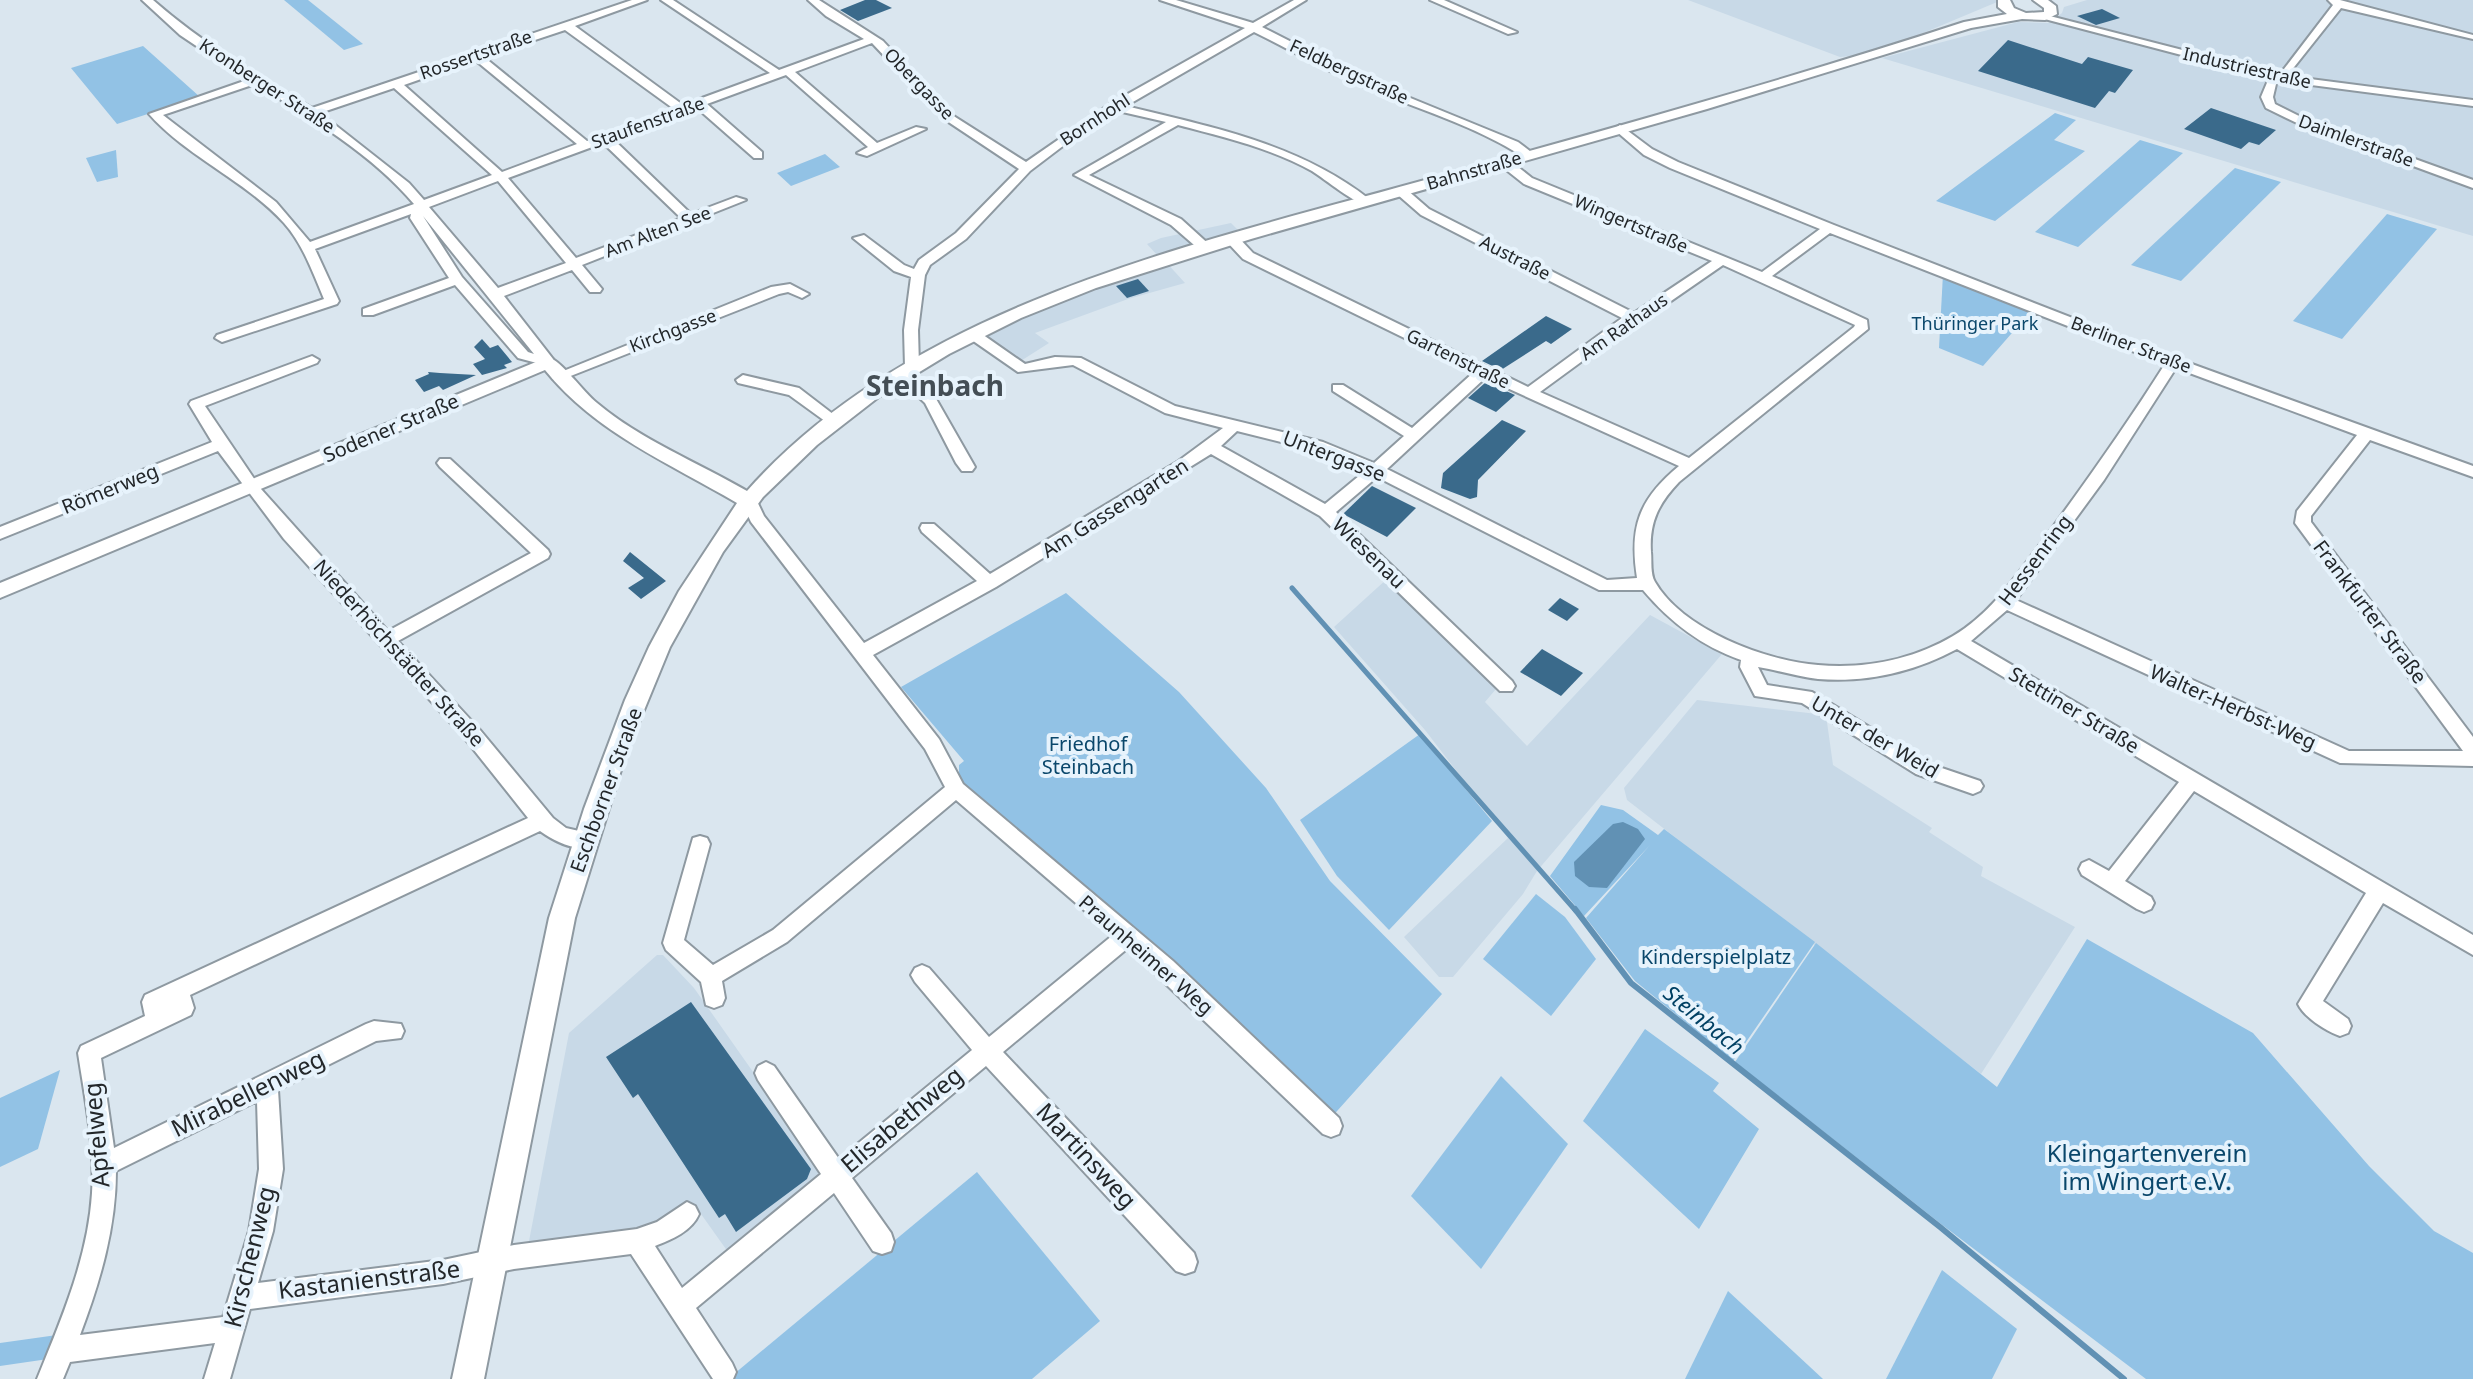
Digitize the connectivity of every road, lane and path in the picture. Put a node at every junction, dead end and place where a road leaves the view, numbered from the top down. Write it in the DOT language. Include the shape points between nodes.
graph roads {
  1 [pos="147,0"];
  2 [pos="642,0"];
  3 [pos="666,0"];
  4 [pos="813,0"];
  5 [pos="1165,0"];
  6 [pos="1301,0"];
  7 [pos="1435,0"];
  8 [pos="2064,0"];
  9 [pos="2336,2"];
  10 [pos="2008,5"];
  11 [pos="2046,9"];
  12 [pos="566,25"];
  13 [pos="1253,27"];
  14 [pos="1512,32"];
  15 [pos="2469,37"];
  16 [pos="873,39"];
  17 [pos="476,56"];
  18 [pos="784,73"];
  19 [pos="2278,78"];
  20 [pos="254,81"];
  21 [pos="395,83"];
  22 [pos="2473,103"];
  23 [pos="700,104"];
  24 [pos="1114,106"];
  25 [pos="683,110"];
  26 [pos="312,112"];
  27 [pos="1175,122"];
  28 [pos="920,129"];
  29 [pos="1620,129"];
  30 [pos="606,139"];
  31 [pos="586,146"];
  32 [pos="758,155"];
  33 [pos="1529,155"];
  34 [pos="1504,162"];
  35 [pos="1026,168"];
  36 [pos="501,177"];
  37 [pos="2473,184"];
  38 [pos="1402,192"];
  39 [pos="740,200"];
  40 [pos="1365,202"];
  41 [pos="421,206"];
  42 [pos="689,219"];
  43 [pos="1829,228"];
  44 [pos="859,238"];
  45 [pos="1233,240"];
  46 [pos="309,247"];
  47 [pos="1206,248"];
  48 [pos="1720,261"];
  49 [pos="575,264"];
  50 [pos="918,275"];
  51 [pos="1763,277"];
  52 [pos="457,280"];
  53 [pos="794,286"];
  54 [pos="595,289"];
  55 [pos="496,294"];
  56 [pos="368,312"];
  57 [pos="1632,318"];
  58 [pos="974,335"];
  59 [pos="222,338"];
  60 [pos="312,360"];
  61 [pos="2173,362"];
  62 [pos="553,369"];
  63 [pos="906,370"];
  64 [pos="1483,372"];
  65 [pos="743,380"];
  66 [pos="1338,388"];
  67 [pos="1529,393"];
  68 [pos="834,421"];
  69 [pos="1234,426"];
  70 [pos="2366,434"];
  71 [pos="1414,436"];
  72 [pos="219,445"];
  73 [pos="1212,448"];
  74 [pos="445,463"];
  75 [pos="1691,465"];
  76 [pos="967,467"];
  77 [pos="1376,470"];
  78 [pos="2473,472"];
  79 [pos="243,490"];
  80 [pos="749,501"];
  81 [pos="1326,512"];
  82 [pos="928,528"];
  83 [pos="0,533"];
  84 [pos="990,583"];
  85 [pos="1646,584"];
  86 [pos="0,591"];
  87 [pos="2005,602"];
  88 [pos="387,639"];
  89 [pos="1957,641"];
  90 [pos="861,653"];
  91 [pos="1750,656"];
  92 [pos="1809,670"];
  93 [pos="1506,686"];
  94 [pos="1802,696"];
  95 [pos="2473,751"];
  96 [pos="2473,759"];
  97 [pos="2192,780"];
  98 [pos="1973,786"];
  99 [pos="956,789"];
  100 [pos="544,820"];
  101 [pos="585,840"];
  102 [pos="700,844"];
  103 [pos="2089,869"];
  104 [pos="2112,882"];
  105 [pos="2379,891"];
  106 [pos="2144,903"];
  107 [pos="1127,936"];
  108 [pos="2473,946"];
  109 [pos="922,975"];
  110 [pos="2340,1026"];
  111 [pos="393,1031"];
  112 [pos="986,1050"];
  113 [pos="766,1073"];
  114 [pos="267,1084"];
  115 [pos="1331,1126"];
  116 [pos="104,1165"];
  117 [pos="836,1175"];
  118 [pos="687,1214"];
  119 [pos="637,1241"];
  120 [pos="882,1242"];
  121 [pos="1185,1262"];
  122 [pos="493,1263"];
  123 [pos="244,1297"];
  124 [pos="679,1306"];
  125 [pos="232,1328"];
  126 [pos="61,1350"];
  127 [pos="723,1372"];
  128 [pos="50,1379"];
  129 [pos="217,1379"];
  130 [pos="468,1379"];
  1 -- 20 [label="street, Kronberger Straße"];
  2 -- 12 [label="street, Rossertstraße"];
  3 -- 18 [label="street"];
  4 -- 16 [label="street, Obergasse"];
  5 -- 13 [label="street, Feldbergstraße"];
  6 -- 13 [label="street, Bornhohl"];
  7 -- 14 [label="street"];
  8 -- 11 [label="main road"];
  9 -- 15 [label="street"];
  9 -- 19 [label="street"];
  10 -- 11 [label="main road, Bahnstraße"];
  10 -- 29 [label="main road, Bahnstraße" via="1980,23"];
  11 -- 19 [label="street, Industriestraße" via="2072,24"];
  12 -- 17 [label="street, Rossertstraße"];
  12 -- 25 [label="street"];
  13 -- 24 [label="street, Bornhohl"];
  13 -- 33 [label="street, Feldbergstraße"];
  16 -- 18 [label="street, Staufenstraße"];
  16 -- 35 [label="street, Obergasse" via="948,117"];
  17 -- 21 [label="street, Rossertstraße"];
  17 -- 31 [label="street"];
  18 -- 23 [label="street, Staufenstraße"];
  18 -- 28 [label="street" via="869,150"];
  19 -- 22 [label="street, Industriestraße"];
  19 -- 37 [label="street, Daimlerstraße" via="2271,82 2270,106"];
  20 -- 26 [label="street, Kronberger Straße"];
  20 -- 46 [label="street" via="155,114 284,217"];
  21 -- 26 [label="street, Rossertstraße"];
  21 -- 36 [label="street"];
  23 -- 25 [label="street, Staufenstraße"];
  23 -- 32 [label="street"];
  24 -- 27 [label="street"];
  24 -- 35 [label="street, Bornhohl"];
  25 -- 30 [label="street, Staufenstraße"];
  26 -- 41 [label="street, Kronberger Straße" via="405,186"];
  27 -- 40 [label="street" via="1267,148 1349,187"];
  27 -- 47 [label="street" via="1080,175 1176,222"];
  29 -- 33 [label="main road, Bahnstraße"];
  29 -- 43 [label="street, Berliner Straße" via="1674,165"];
  30 -- 31 [label="street, Staufenstraße"];
  30 -- 42 [label="street"];
  31 -- 36 [label="street, Staufenstraße"];
  33 -- 34 [label="main road, Bahnstraße"];
  34 -- 38 [label="main road, Bahnstraße"];
  34 -- 48 [label="street, Wingertstraße" via="1528,181"];
  35 -- 50 [label="street, Bornhohl" via="961,236 924,263"];
  36 -- 41 [label="street, Staufenstraße"];
  36 -- 49 [label="street"];
  38 -- 40 [label="main road, Bahnstraße"];
  38 -- 57 [label="street, Austraße" via="1425,212"];
  39 -- 42 [label="street, Am Alten See"];
  40 -- 45 [label="main road, Bahnstraße"];
  41 -- 46 [label="street"];
  41 -- 52 [label="street, Kronberger Straße" via="416,218"];
  41 -- 55 [label="street, Kronberger Straße"];
  42 -- 49 [label="street, Am Alten See"];
  43 -- 51 [label="street"];
  43 -- 61 [label="street, Berliner Straße"];
  44 -- 50 [label="street" via="899,268"];
  45 -- 47 [label="main road, Bahnstraße"];
  45 -- 64 [label="street, Gartenstraße" via="1248,256"];
  46 -- 59 [label="street" via="332,301"];
  47 -- 58 [label="main road, Bahnstraße" via="1105,280"];
  48 -- 51 [label="street, Wingertstraße"];
  48 -- 57 [label="street, Am Rathaus"];
  49 -- 54 [label="street, Am Alten See"];
  49 -- 55 [label="street, Am Alten See"];
  50 -- 63 [label="street"];
  51 -- 75 [label="street, Wingertstraße" via="1862,323 1861,329"];
  52 -- 56 [label="street"];
  52 -- 62 [label="street, Kronberger Straße" via="523,355"];
  53 -- 62 [label="street, Kirchgasse"];
  55 -- 62 [label="street, Kronberger Straße"];
  57 -- 67 [label="street, Am Rathaus"];
  58 -- 63 [label="main road, Eschborner Straße"];
  58 -- 69 [label="street, Untergasse" via="1023,369 1076,361 1170,410"];
  60 -- 72 [label="street, Niederhöchstädter Straße" via="196,404"];
  61 -- 70 [label="street, Berliner Straße"];
  61 -- 87 [label="street, Hessenring" via="2085,495"];
  62 -- 79 [label="main road, Sodener Straße"];
  62 -- 80 [label="main road" via="593,411 633,439"];
  63 -- 68 [label="main road, Eschborner Straße"];
  63 -- 76 [label="street" via="929,398"];
  64 -- 67 [label="street, Gartenstraße"];
  64 -- 71 [label="street"];
  65 -- 68 [label="street" via="794,391"];
  66 -- 71 [label="street"];
  67 -- 75 [label="street, Gartenstraße"];
  68 -- 80 [label="main road, Eschborner Straße"];
  69 -- 73 [label="street, Am Gassengarten"];
  69 -- 77 [label="street, Untergasse" via="1318,446"];
  70 -- 78 [label="street, Berliner Straße"];
  70 -- 95 [label="street, Frankfurter Straße" via="2303,515 2303,523"];
  71 -- 77 [label="street"];
  72 -- 79 [label="street, Niederhöchstädter Straße"];
  72 -- 83 [label="street, Römerweg"];
  73 -- 81 [label="street, Wiesenau"];
  73 -- 84 [label="street, Am Gassengarten"];
  74 -- 88 [label="street" via="542,554"];
  75 -- 85 [label="street" via="1660,493 1645,517"];
  77 -- 81 [label="street"];
  77 -- 85 [label="street, Untergasse" via="1605,586"];
  79 -- 86 [label="main road, Sodener Straße" via="145,539 102,548"];
  79 -- 88 [label="street, Niederhöchstädter Straße"];
  80 -- 90 [label="street, Praunheimer Weg"];
  80 -- 101 [label="main road, Eschborner Straße" via="665,640"];
  81 -- 93 [label="street, Wiesenau"];
  82 -- 84 [label="street"];
  84 -- 90 [label="street, Am Gassengarten"];
  85 -- 91 [label="street, Hessenring" via="1696,630"];
  87 -- 89 [label="street, Hessenring"];
  87 -- 96 [label="street, Walter-Herbst-Weg" via="2347,758"];
  88 -- 100 [label="street, Niederhöchstädter Straße"];
  89 -- 92 [label="street, Hessenring" via="1896,667 1847,673"];
  89 -- 97 [label="street, Stettiner Straße"];
  90 -- 99 [label="street, Praunheimer Weg" via="932,744"];
  91 -- 92 [label="street, Hessenring"];
  91 -- 94 [label="street" via="1759,689"];
  92 -- 94 [label="street, Unter der Weid"];
  94 -- 98 [label="street, Unter der Weid" via="1923,769"];
  97 -- 104 [label="street"];
  97 -- 105 [label="street, Stettiner Straße"];
  99 -- 102 [label="street" via="713,987 673,943"];
  99 -- 107 [label="street, Praunheimer Weg"];
  100 -- 101 [label="street, Niederhöchstädter Straße" via="558,834"];
  100 -- 116 [label="street, Apfelweg" via="153,1002 157,1021 89,1053"];
  101 -- 122 [label="main road, Eschborner Straße" via="562,918"];
  103 -- 104 [label="street"];
  104 -- 106 [label="street"];
  105 -- 108 [label="street, Stettiner Straße"];
  105 -- 110 [label="street" via="2309,1004"];
  107 -- 112 [label="street, Elisabethweg"];
  107 -- 115 [label="street, Praunheimer Weg"];
  109 -- 112 [label="street, Martinsweg"];
  111 -- 114 [label="street, Mirabellenweg" via="374,1031"];
  112 -- 117 [label="street, Elisabethweg"];
  112 -- 121 [label="street, Martinsweg"];
  113 -- 117 [label="street"];
  114 -- 116 [label="street, Mirabellenweg"];
  114 -- 123 [label="street, Kirschenweg" via="271,1169"];
  116 -- 126 [label="street, Apfelweg" via="94,1258"];
  117 -- 120 [label="street"];
  117 -- 124 [label="street, Elisabethweg"];
  118 -- 119 [label="street, Kastanienstraße" via="664,1231"];
  119 -- 122 [label="street, Kastanienstraße"];
  119 -- 124 [label="street"];
  122 -- 123 [label="street, Kastanienstraße"];
  122 -- 130 [label="main road, Eschborner Straße"];
  123 -- 125 [label="street, Kirschenweg"];
  124 -- 127 [label="street"];
  125 -- 126 [label="street"];
  125 -- 129 [label="street, Kirschenweg"];
  126 -- 128 [label="street, Apfelweg"];
}
